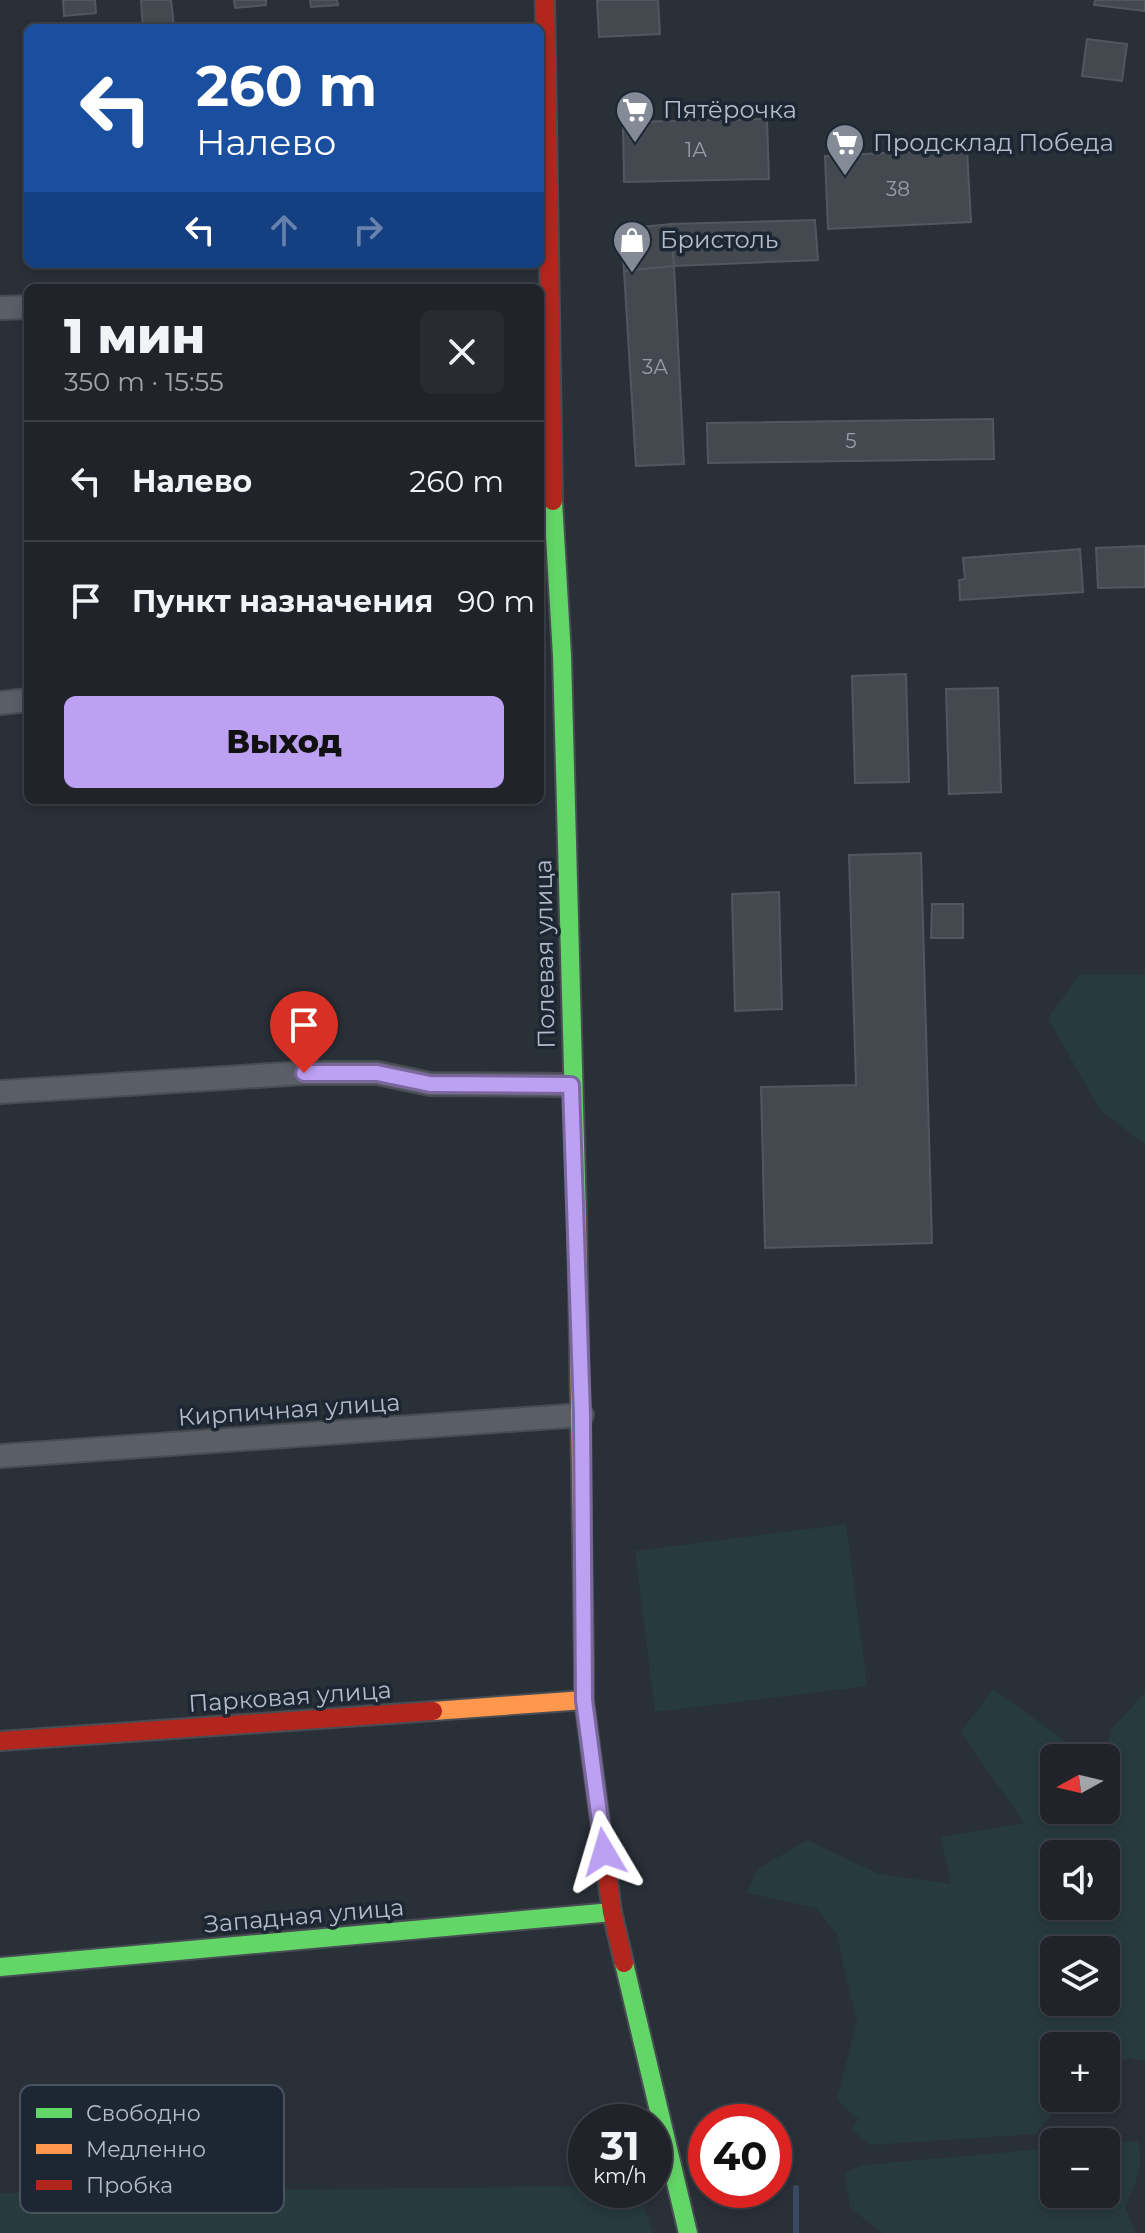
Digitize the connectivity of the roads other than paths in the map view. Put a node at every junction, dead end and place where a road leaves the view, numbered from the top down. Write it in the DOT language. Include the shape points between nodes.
graph roads {
  1 [pos="545,0"];
  2 [pos="545,297"];
  3 [pos="24,307"];
  4 [pos="0,308"];
  5 [pos="551,658"];
  6 [pos="24,700"];
  7 [pos="0,703"];
  8 [pos="571,1085"];
  9 [pos="0,1092"];
  10 [pos="582,1415"];
  11 [pos="0,1456"];
  12 [pos="584,1700"];
  13 [pos="0,1741"];
  14 [pos="612,1912"];
  15 [pos="0,1967"];
  16 [pos="688,2233"];
  1 -- 2 [label="street, Полевая улица"];
  2 -- 5 [label="street, Полевая улица" via="553,509"];
  3 -- 4 [label="street"];
  5 -- 8 [label="street, Полевая улица"];
  6 -- 7 [label="street"];
  8 -- 9 [label="street" via="430,1084 377,1073 304,1073"];
  8 -- 10 [label="street, Полевая улица"];
  10 -- 11 [label="street, Кирпичная улица"];
  10 -- 12 [label="street, Полевая улица"];
  12 -- 13 [label="street, Парковая улица"];
  12 -- 14 [label="street, Полевая улица"];
  14 -- 15 [label="street, Западная улица"];
  14 -- 16 [label="street, Полевая улица"];
}
